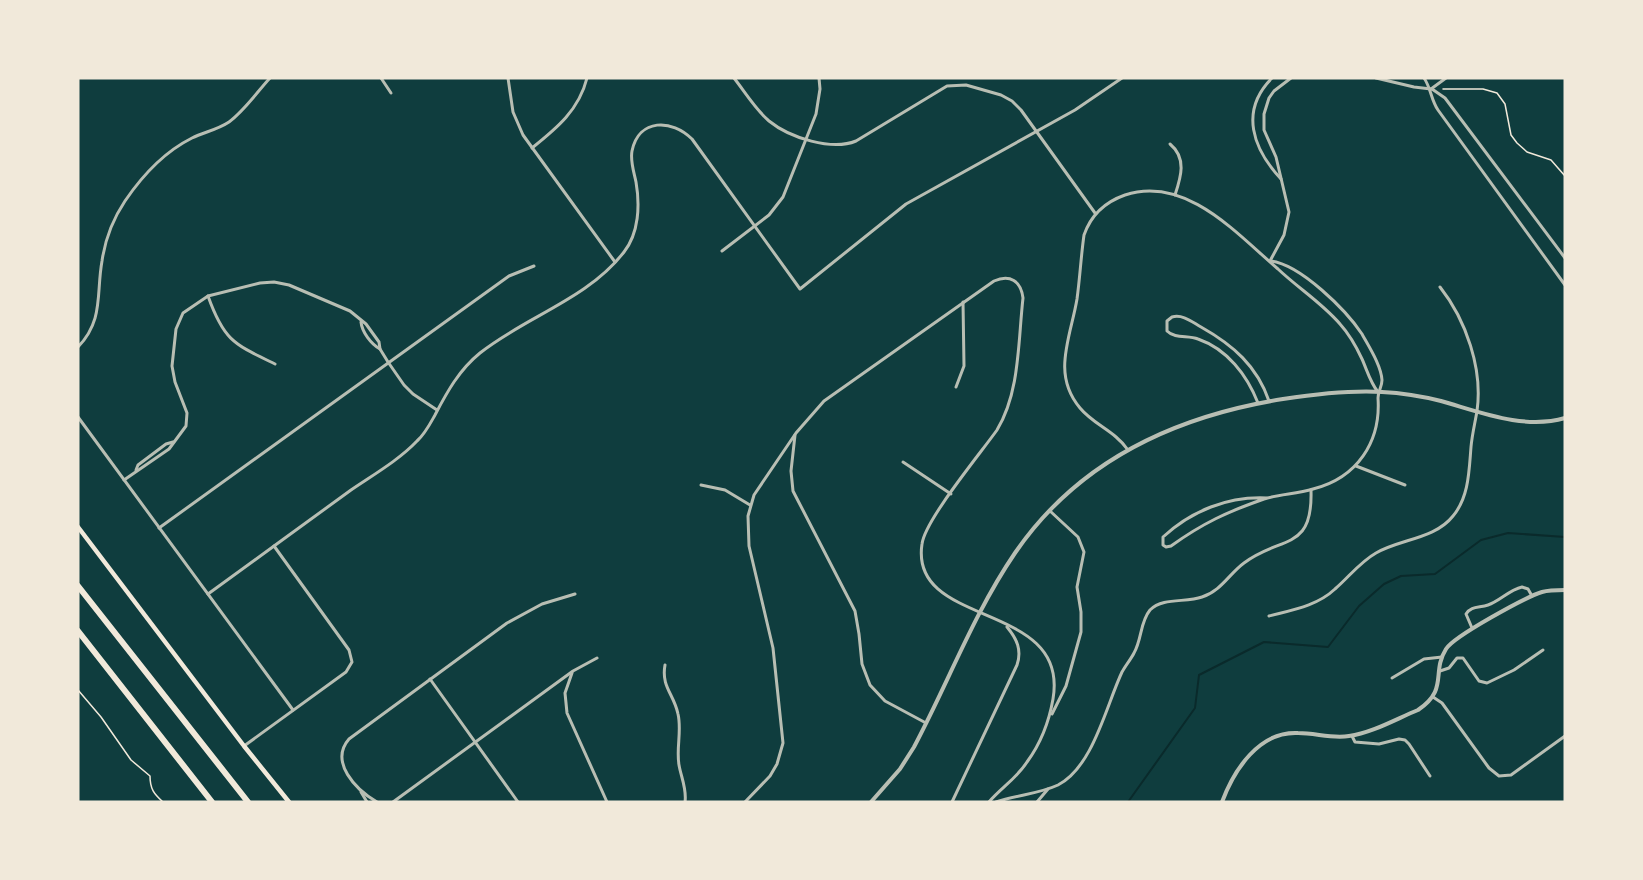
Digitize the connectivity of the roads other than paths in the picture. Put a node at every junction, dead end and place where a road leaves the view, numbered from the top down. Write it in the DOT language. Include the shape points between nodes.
graph roads {
  1 [pos="270,78"];
  2 [pos="381,78"];
  3 [pos="508,78"];
  4 [pos="587,78"];
  5 [pos="734,78"];
  6 [pos="819,78"];
  7 [pos="1272,78"];
  8 [pos="1291,78"];
  9 [pos="1376,78"];
  10 [pos="1419,78"];
  11 [pos="1424,78"];
  12 [pos="1446,78"];
  13 [pos="1119,79"];
  14 [pos="1431,89"];
  15 [pos="391,93"];
  16 [pos="1037,131"];
  17 [pos="806,139"];
  18 [pos="1170,144"];
  19 [pos="532,148"];
  20 [pos="1281,179"];
  21 [pos="1174,195"];
  22 [pos="1095,213"];
  23 [pos="754,226"];
  24 [pos="722,251"];
  25 [pos="1565,258"];
  26 [pos="1270,261"];
  27 [pos="615,262"];
  28 [pos="534,266"];
  29 [pos="1565,285"];
  30 [pos="1440,287"];
  31 [pos="208,296"];
  32 [pos="963,302"];
  33 [pos="78,347"];
  34 [pos="388,362"];
  35 [pos="275,364"];
  36 [pos="956,387"];
  37 [pos="1378,392"];
  38 [pos="1269,401"];
  39 [pos="1258,403"];
  40 [pos="437,410"];
  41 [pos="1477,411"];
  42 [pos="78,417"];
  43 [pos="1565,418"];
  44 [pos="796,433"];
  45 [pos="1128,450"];
  46 [pos="903,462"];
  47 [pos="1356,466"];
  48 [pos="124,480"];
  49 [pos="701,485"];
  50 [pos="1405,485"];
  51 [pos="1311,490"];
  52 [pos="951,494"];
  53 [pos="1267,498"];
  54 [pos="750,505"];
  55 [pos="1050,511"];
  56 [pos="78,527"];
  57 [pos="159,528"];
  58 [pos="274,546"];
  59 [pos="78,586"];
  60 [pos="1565,590"];
  61 [pos="208,594"];
  62 [pos="575,594"];
  63 [pos="1532,596"];
  64 [pos="980,612"];
  65 [pos="1269,616"];
  66 [pos="1006,626"];
  67 [pos="1472,628"];
  68 [pos="78,631"];
  69 [pos="1543,650"];
  70 [pos="1442,657"];
  71 [pos="597,658"];
  72 [pos="665,665"];
  73 [pos="573,671"];
  74 [pos="1440,671"];
  75 [pos="1392,678"];
  76 [pos="430,679"];
  77 [pos="1433,697"];
  78 [pos="293,710"];
  79 [pos="1050,718"];
  80 [pos="926,723"];
  81 [pos="1352,736"];
  82 [pos="1565,736"];
  83 [pos="475,742"];
  84 [pos="244,746"];
  85 [pos="1430,776"];
  86 [pos="357,786"];
  87 [pos="1049,788"];
  88 [pos="212,802"];
  89 [pos="248,802"];
  90 [pos="289,802"];
  91 [pos="368,802"];
  92 [pos="377,802"];
  93 [pos="393,802"];
  94 [pos="518,802"];
  95 [pos="607,802"];
  96 [pos="685,802"];
  97 [pos="745,802"];
  98 [pos="871,802"];
  99 [pos="952,802"];
  100 [pos="989,802"];
  101 [pos="996,802"];
  102 [pos="1037,802"];
  103 [pos="1222,802"];
  1 -- 33 [label="street" via="231,121 183,143 132,190 110,231 102,260 97,314"];
  2 -- 15 [label="street"];
  3 -- 19 [label="street" via="516,123"];
  4 -- 19 [label="street" via="567,118"];
  5 -- 17 [label="street" via="770,122"];
  6 -- 17 [label="street" via="816,114"];
  7 -- 20 [label="street" via="1259,93 1252,122 1267,163"];
  8 -- 20 [label="street" via="1274,91 1264,114 1264,130"];
  9 -- 14 [label="street"];
  10 -- 14 [label="street"];
  11 -- 14 [label="street"];
  12 -- 14 [label="street"];
  13 -- 16 [label="street"];
  14 -- 25 [label="street" via="1445,98"];
  14 -- 29 [label="street" via="1438,110"];
  16 -- 17 [label="street" via="1012,101 956,84 938,90 846,145"];
  16 -- 22 [label="street"];
  16 -- 23 [label="street" via="906,204 800,289"];
  17 -- 23 [label="street" via="783,197"];
  18 -- 21 [label="street" via="1181,162"];
  19 -- 27 [label="street"];
  20 -- 26 [label="street" via="1288,201 1288,223"];
  21 -- 22 [label="street" via="1132,193 1118,197"];
  21 -- 26 [label="street" via="1203,207"];
  22 -- 45 [label="street" via="1084,235 1064,368 1068,387 1080,409"];
  23 -- 24 [label="street"];
  23 -- 27 [label="street" via="684,131 665,124 654,126 640,135 632,151 638,198 636,220 631,240"];
  26 -- 37 [label="street" via="1340,324"];
  26 -- 37 [label="street" via="1283,264 1308,280 1349,317 1377,365 1382,382"];
  27 -- 40 [label="street" via="576,293 480,352 460,372"];
  28 -- 34 [label="street" via="509,276"];
  30 -- 41 [label="street" via="1453,305 1469,344"];
  31 -- 34 [label="street" via="260,283 289,285 350,311 366,324"];
  31 -- 35 [label="street" via="220,327 231,340"];
  31 -- 48 [label="street" via="183,313 176,329 172,366 187,413 186,426 179,438 138,465"];
  32 -- 36 [label="street" via="964,366"];
  32 -- 44 [label="street" via="824,401"];
  32 -- 52 [label="street" via="1002,277 1018,283 1023,298 1008,407 997,430"];
  34 -- 40 [label="street" via="413,394"];
  34 -- 57 [label="street"];
  37 -- 38 [label="street" via="1341,391"];
  37 -- 41 [label="street" via="1425,397"];
  37 -- 47 [label="street" via="1374,437"];
  38 -- 39 [label="street"];
  38 -- 39 [label="street" via="1254,372 1231,345 1183,317 1167,321 1170,334 1198,339 1232,361"];
  39 -- 45 [label="street" via="1191,421"];
  40 -- 58 [label="street" via="418,441"];
  41 -- 43 [label="street" via="1529,422"];
  41 -- 65 [label="street" via="1464,499 1446,524 1376,553 1322,599"];
  42 -- 48 [label="street"];
  44 -- 54 [label="street"];
  44 -- 80 [label="street" via="791,471 793,491 855,611 864,675 885,701"];
  45 -- 55 [label="street" via="1087,478"];
  46 -- 52 [label="street"];
  47 -- 50 [label="street"];
  47 -- 51 [label="street" via="1335,481"];
  48 -- 57 [label="street"];
  49 -- 54 [label="street" via="726,490"];
  51 -- 53 [label="street"];
  51 -- 87 [label="street" via="1308,523 1294,538 1244,563 1205,597 1168,602 1150,611 1084,759 1068,778"];
  52 -- 64 [label="street" via="924,533 922,563 938,589"];
  53 -- 53 [label="street" via="1242,498 1210,507 1169,531 1163,544 1171,546 1215,517"];
  54 -- 97 [label="street" via="749,546 773,648 783,743 770,776"];
  55 -- 64 [label="street" via="1017,551"];
  55 -- 79 [label="street" via="1078,537 1084,552 1077,587 1081,632 1066,686"];
  56 -- 84 [label="main road"];
  57 -- 61 [label="street"];
  58 -- 61 [label="street"];
  58 -- 78 [label="street" via="349,650 352,662 346,672"];
  59 -- 89 [label="highway"];
  60 -- 63 [label="street"];
  61 -- 78 [label="street"];
  62 -- 76 [label="street" via="524,613"];
  63 -- 67 [label="street"];
  63 -- 67 [label="street" via="1522,587 1491,604 1471,608 1466,614"];
  64 -- 66 [label="street"];
  64 -- 80 [label="street"];
  66 -- 79 [label="street" via="1033,639 1051,663 1054,683"];
  66 -- 99 [label="street" via="1017,642 1017,665"];
  67 -- 70 [label="street" via="1452,642"];
  68 -- 88 [label="highway"];
  69 -- 74 [label="street" via="1487,683 1479,681 1463,658"];
  70 -- 74 [label="street"];
  70 -- 75 [label="street" via="1424,659"];
  71 -- 73 [label="street"];
  72 -- 96 [label="street" via="665,685 679,720 678,755"];
  73 -- 83 [label="street"];
  73 -- 95 [label="street" via="565,693 567,713"];
  74 -- 77 [label="street"];
  76 -- 83 [label="street"];
  76 -- 86 [label="street" via="344,745 341,762"];
  77 -- 81 [label="street" via="1418,710"];
  77 -- 82 [label="street" via="1442,703 1499,776 1511,775"];
  78 -- 84 [label="street"];
  79 -- 100 [label="street" via="1027,764"];
  80 -- 98 [label="street" via="900,769"];
  81 -- 85 [label="street" via="1355,742 1371,744 1405,740"];
  81 -- 103 [label="street" via="1296,732 1273,737 1242,763"];
  83 -- 93 [label="street"];
  83 -- 94 [label="street"];
  84 -- 90 [label="main road"];
  86 -- 91 [label="street"];
  86 -- 92 [label="street"];
  87 -- 101 [label="street"];
  87 -- 102 [label="street"];
}
